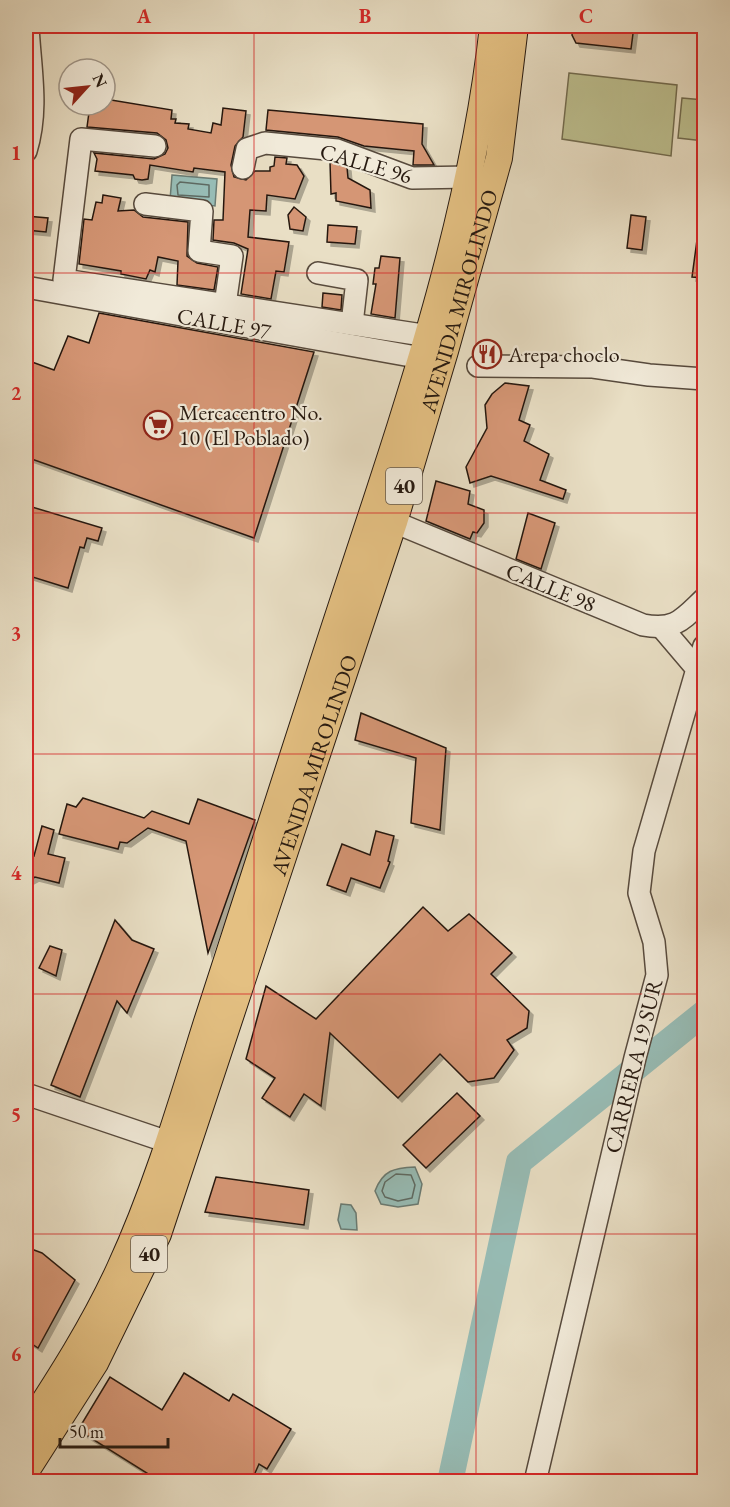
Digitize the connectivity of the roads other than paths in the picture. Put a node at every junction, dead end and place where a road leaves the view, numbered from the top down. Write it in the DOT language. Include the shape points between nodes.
graph roads {
  1 [pos="28,26"];
  2 [pos="493,26"];
  3 [pos="515,26"];
  4 [pos="155,146"];
  5 [pos="26,151"];
  6 [pos="243,168"];
  7 [pos="470,177"];
  8 [pos="146,204"];
  9 [pos="318,273"];
  10 [pos="26,287"];
  11 [pos="225,304"];
  12 [pos="352,324"];
  13 [pos="425,347"];
  14 [pos="478,366"];
  15 [pos="705,379"];
  16 [pos="393,522"];
  17 [pos="705,599"];
  18 [pos="663,629"];
  19 [pos="705,646"];
  20 [pos="697,669"];
  21 [pos="221,1014"];
  22 [pos="26,1094"];
  23 [pos="178,1141"];
  24 [pos="28,1421"];
  25 [pos="26,1471"];
  26 [pos="536,1482"];
  1 -- 5 [label="street" via="34,71"];
  2 -- 7 [label="main road, AVENIDA MIROLINDO / 40"];
  3 -- 16 [label="main road, AVENIDA MIROLINDO / 40" via="498,158"];
  4 -- 11 [label="street" via="81,139 64,280"];
  6 -- 7 [label="street, CALLE 96" via="247,149 265,143 337,150 412,178"];
  7 -- 13 [label="main road, AVENIDA MIROLINDO / 40"];
  8 -- 11 [label="street" via="202,212 199,251 232,256"];
  9 -- 12 [label="street" via="357,280"];
  10 -- 13 [label="street, CALLE 97"];
  11 -- 12 [label="street"];
  12 -- 13 [label="street"];
  13 -- 21 [label="main road, AVENIDA MIROLINDO / 40" via="254,885 244,888 236,899 212,968 208,992"];
  14 -- 15 [label="street" via="593,367"];
  16 -- 18 [label="street, CALLE 98" via="643,625"];
  16 -- 21 [label="main road, AVENIDA MIROLINDO / 40"];
  17 -- 18 [label="street" via="684,618"];
  18 -- 20 [label="street"];
  19 -- 20 [label="street, CARRERA 19 SUR"];
  20 -- 26 [label="street, CARRERA 19 SUR" via="644,851 639,893 654,942 657,975"];
  21 -- 23 [label="main road, AVENIDA MIROLINDO / 40"];
  22 -- 23 [label="street"];
  23 -- 24 [label="main road, AVENIDA MIROLINDO / 40" via="119,1269 71,1360"];
  23 -- 25 [label="main road, AVENIDA MIROLINDO / 40" via="158,1234 120,1317"];
}
